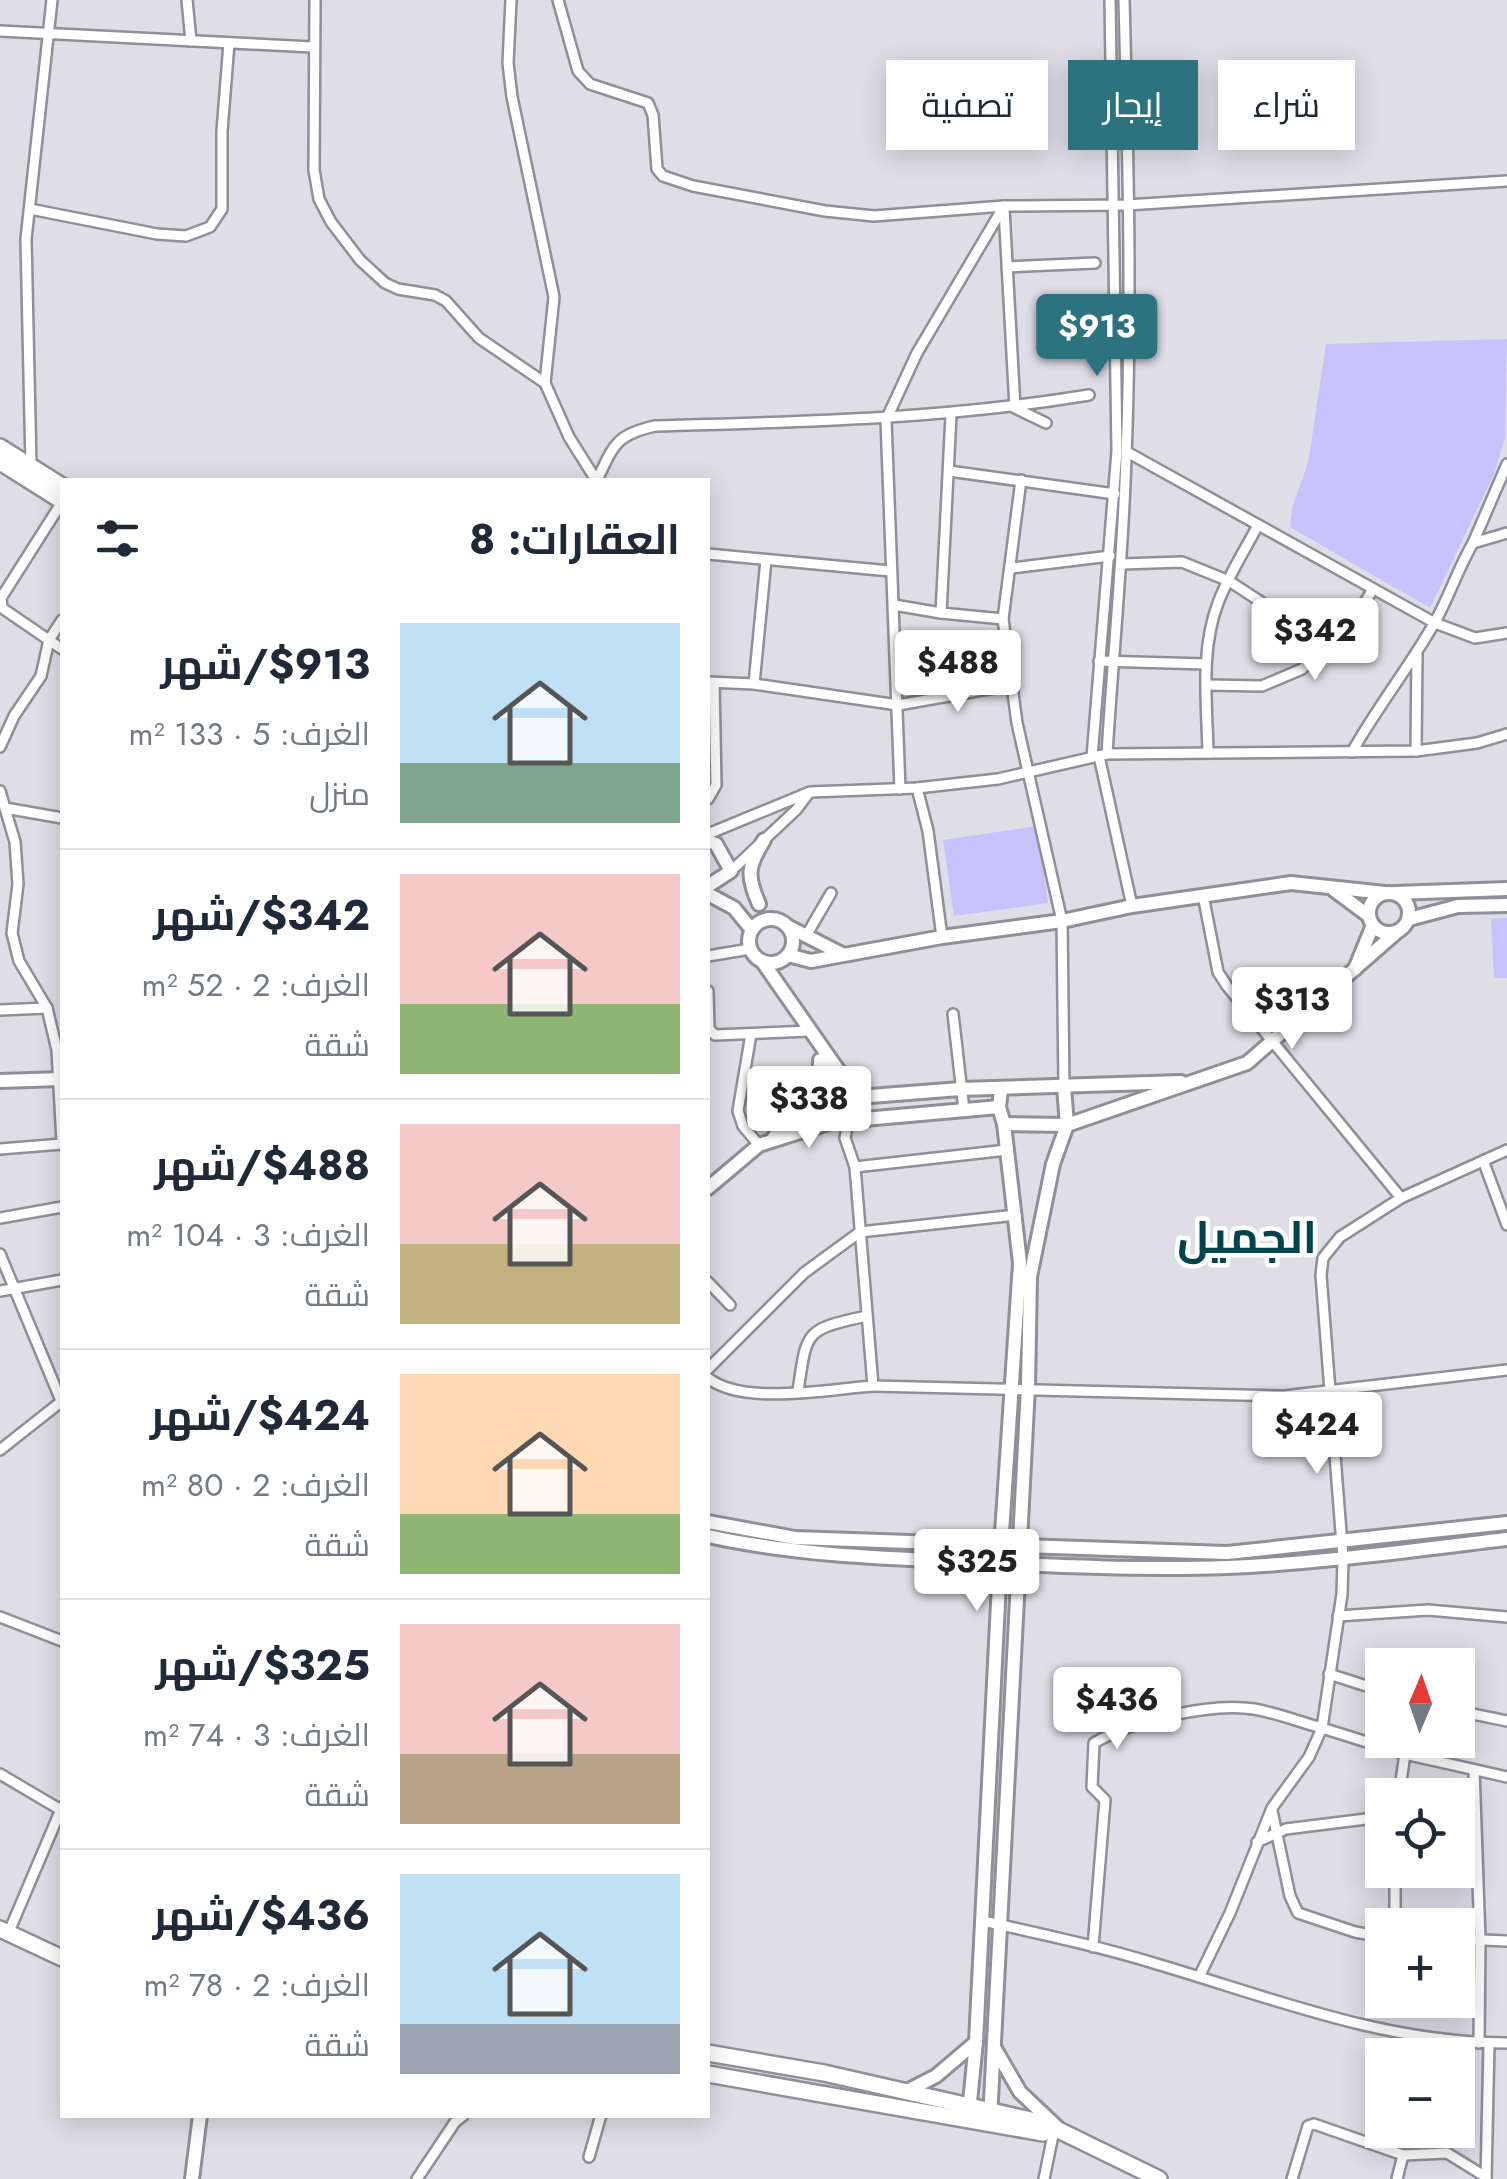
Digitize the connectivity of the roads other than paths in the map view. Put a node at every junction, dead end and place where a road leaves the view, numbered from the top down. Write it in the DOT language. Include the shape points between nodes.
graph roads {
  1 [pos="52,0"];
  2 [pos="188,0"];
  3 [pos="315,0"];
  4 [pos="511,0"];
  5 [pos="558,0"];
  6 [pos="1110,0"];
  7 [pos="1124,0"];
  8 [pos="0,31"];
  9 [pos="49,34"];
  10 [pos="191,41"];
  11 [pos="229,43"];
  12 [pos="312,46"];
  13 [pos="1507,181"];
  14 [pos="1114,205"];
  15 [pos="1127,205"];
  16 [pos="1004,206"];
  17 [pos="30,209"];
  18 [pos="1095,263"];
  19 [pos="1007,267"];
  20 [pos="545,383"];
  21 [pos="1089,396"];
  22 [pos="1014,408"];
  23 [pos="951,415"];
  24 [pos="886,420"];
  25 [pos="1046,423"];
  26 [pos="0,447"];
  27 [pos="1127,452"];
  28 [pos="1507,464"];
  29 [pos="31,467"];
  30 [pos="4,469"];
  31 [pos="949,471"];
  32 [pos="595,478"];
  33 [pos="597,478"];
  34 [pos="1021,480"];
  35 [pos="60,485"];
  36 [pos="1114,494"];
  37 [pos="60,500"];
  38 [pos="60,504"];
  39 [pos="1258,525"];
  40 [pos="1507,533"];
  41 [pos="1474,543"];
  42 [pos="710,554"];
  43 [pos="1110,556"];
  44 [pos="766,560"];
  45 [pos="1122,564"];
  46 [pos="1012,568"];
  47 [pos="890,571"];
  48 [pos="1229,582"];
  49 [pos="1373,589"];
  50 [pos="894,606"];
  51 [pos="941,613"];
  52 [pos="1003,619"];
  53 [pos="60,623"];
  54 [pos="1435,623"];
  55 [pos="1507,633"];
  56 [pos="49,640"];
  57 [pos="1325,644"];
  58 [pos="60,647"];
  59 [pos="1417,651"];
  60 [pos="1099,661"];
  61 [pos="1113,662"];
  62 [pos="1206,664"];
  63 [pos="711,683"];
  64 [pos="754,684"];
  65 [pos="1011,685"];
  66 [pos="1207,686"];
  67 [pos="898,704"];
  68 [pos="1507,734"];
  69 [pos="0,748"];
  70 [pos="1416,751"];
  71 [pos="1352,752"];
  72 [pos="1208,753"];
  73 [pos="1100,756"];
  74 [pos="1027,774"];
  75 [pos="918,788"];
  76 [pos="900,789"];
  77 [pos="0,791"];
  78 [pos="810,792"];
  79 [pos="710,796"];
  80 [pos="5,808"];
  81 [pos="60,818"];
  82 [pos="710,837"];
  83 [pos="710,840"];
  84 [pos="764,840"];
  85 [pos="731,871"];
  86 [pos="1328,886"];
  87 [pos="710,888"];
  88 [pos="1507,889"];
  89 [pos="710,891"];
  90 [pos="832,893"];
  91 [pos="1390,893"];
  92 [pos="1203,895"];
  93 [pos="760,904"];
  94 [pos="1507,905"];
  95 [pos="1132,906"];
  96 [pos="1409,918"];
  97 [pos="772,919"];
  98 [pos="1371,920"];
  99 [pos="1062,921"];
  100 [pos="786,925"];
  101 [pos="752,930"];
  102 [pos="1398,931"];
  103 [pos="806,936"];
  104 [pos="942,936"];
  105 [pos="750,948"];
  106 [pos="842,954"];
  107 [pos="710,956"];
  108 [pos="787,956"];
  109 [pos="762,961"];
  110 [pos="1354,971"];
  111 [pos="784,990"];
  112 [pos="47,1008"];
  113 [pos="0,1010"];
  114 [pos="953,1014"];
  115 [pos="710,1031"];
  116 [pos="751,1034"];
  117 [pos="812,1034"];
  118 [pos="1271,1042"];
  119 [pos="820,1063"];
  120 [pos="838,1070"];
  121 [pos="60,1079"];
  122 [pos="1198,1081"];
  123 [pos="0,1082"];
  124 [pos="1064,1087"];
  125 [pos="960,1089"];
  126 [pos="1001,1090"];
  127 [pos="878,1094"];
  128 [pos="834,1095"];
  129 [pos="856,1095"];
  130 [pos="999,1107"];
  131 [pos="964,1110"];
  132 [pos="795,1118"];
  133 [pos="846,1121"];
  134 [pos="1004,1124"];
  135 [pos="1066,1126"];
  136 [pos="60,1143"];
  137 [pos="764,1144"];
  138 [pos="0,1149"];
  139 [pos="1007,1150"];
  140 [pos="1507,1150"];
  141 [pos="1484,1163"];
  142 [pos="856,1167"];
  143 [pos="710,1186"];
  144 [pos="1401,1198"];
  145 [pos="60,1206"];
  146 [pos="1016,1215"];
  147 [pos="0,1218"];
  148 [pos="1507,1225"];
  149 [pos="860,1232"];
  150 [pos="0,1254"];
  151 [pos="60,1280"];
  152 [pos="710,1284"];
  153 [pos="16,1290"];
  154 [pos="0,1291"];
  155 [pos="730,1306"];
  156 [pos="866,1316"];
  157 [pos="710,1367"];
  158 [pos="1507,1370"];
  159 [pos="710,1379"];
  160 [pos="873,1386"];
  161 [pos="1012,1387"];
  162 [pos="1028,1387"];
  163 [pos="798,1391"];
  164 [pos="1330,1393"];
  165 [pos="60,1397"];
  166 [pos="60,1404"];
  167 [pos="0,1450"];
  168 [pos="710,1522"];
  169 [pos="1507,1524"];
  170 [pos="710,1536"];
  171 [pos="1507,1539"];
  172 [pos="1343,1543"];
  173 [pos="1002,1544"];
  174 [pos="1019,1546"];
  175 [pos="1344,1558"];
  176 [pos="1000,1563"];
  177 [pos="1018,1564"];
  178 [pos="1338,1616"];
  179 [pos="1507,1616"];
  180 [pos="0,1617"];
  181 [pos="60,1640"];
  182 [pos="1329,1674"];
  183 [pos="1365,1686"];
  184 [pos="1475,1715"];
  185 [pos="1507,1722"];
  186 [pos="1322,1728"];
  187 [pos="1365,1742"];
  188 [pos="1422,1758"];
  189 [pos="1474,1770"];
  190 [pos="0,1774"];
  191 [pos="1507,1777"];
  192 [pos="60,1808"];
  193 [pos="1272,1808"];
  194 [pos="60,1813"];
  195 [pos="1365,1819"];
  196 [pos="1277,1834"];
  197 [pos="1256,1842"];
  198 [pos="983,1921"];
  199 [pos="999,1924"];
  200 [pos="4,1931"];
  201 [pos="1365,1934"];
  202 [pos="1475,1939"];
  203 [pos="1480,1939"];
  204 [pos="1507,1940"];
  205 [pos="38,1946"];
  206 [pos="60,1947"];
  207 [pos="1093,1947"];
  208 [pos="60,1957"];
  209 [pos="1199,1978"];
  210 [pos="976,2042"];
  211 [pos="1484,2043"];
  212 [pos="1507,2043"];
  213 [pos="994,2048"];
  214 [pos="710,2052"];
  215 [pos="710,2074"];
  216 [pos="907,2091"];
  217 [pos="969,2112"];
  218 [pos="990,2116"];
  219 [pos="197,2118"];
  220 [pos="460,2118"];
  221 [pos="600,2118"];
  222 [pos="1053,2130"];
  223 [pos="1403,2155"];
  224 [pos="590,2157"];
  225 [pos="1486,2178"];
  226 [pos="192,2179"];
  227 [pos="417,2179"];
  228 [pos="1044,2179"];
  229 [pos="1159,2179"];
  230 [pos="1292,2179"];
  231 [pos="1397,2179"];
  1 -- 9 [label="street"];
  2 -- 10 [label="street"];
  3 -- 12 [label="street"];
  4 -- 20 [label="street" via="512,97 554,297"];
  5 -- 16 [label="street" via="578,71 590,84 648,102 657,168 664,176 874,216"];
  6 -- 14 [label="street"];
  7 -- 15 [label="street"];
  8 -- 9 [label="street"];
  9 -- 10 [label="street"];
  9 -- 17 [label="street"];
  10 -- 11 [label="street"];
  11 -- 12 [label="street"];
  11 -- 17 [label="street" via="222,209 210,227 186,236 156,234"];
  12 -- 20 [label="street" via="314,170 331,222 385,282 446,301 479,338"];
  13 -- 15 [label="street"];
  14 -- 15 [label="street"];
  14 -- 16 [label="street"];
  14 -- 36 [label="street"];
  15 -- 27 [label="street"];
  16 -- 19 [label="street"];
  16 -- 24 [label="street" via="917,353"];
  17 -- 29 [label="street"];
  18 -- 19 [label="street"];
  19 -- 22 [label="street"];
  20 -- 32 [label="street"];
  21 -- 22 [label="street"];
  22 -- 23 [label="street"];
  22 -- 25 [label="street"];
  23 -- 24 [label="street"];
  23 -- 31 [label="street"];
  24 -- 33 [label="street" via="655,426 627,432"];
  24 -- 47 [label="street"];
  26 -- 29 [label="main road"];
  27 -- 39 [label="street"];
  27 -- 45 [label="street"];
  28 -- 41 [label="street"];
  29 -- 35 [label="main road"];
  30 -- 37 [label="main road"];
  31 -- 34 [label="street"];
  31 -- 51 [label="street"];
  34 -- 36 [label="street"];
  34 -- 46 [label="street"];
  36 -- 43 [label="street"];
  38 -- 56 [label="street" via="1,598 2,608"];
  39 -- 48 [label="street"];
  39 -- 49 [label="street"];
  40 -- 41 [label="street"];
  41 -- 54 [label="street"];
  42 -- 44 [label="street"];
  43 -- 46 [label="street"];
  43 -- 60 [label="street"];
  44 -- 47 [label="street"];
  44 -- 64 [label="street"];
  45 -- 48 [label="street" via="1182,562"];
  45 -- 61 [label="street"];
  46 -- 52 [label="street"];
  47 -- 50 [label="street"];
  48 -- 57 [label="street"];
  48 -- 62 [label="street"];
  49 -- 54 [label="street"];
  49 -- 57 [label="street" via="1351,624"];
  50 -- 51 [label="street"];
  50 -- 67 [label="street"];
  51 -- 52 [label="street"];
  52 -- 65 [label="street"];
  53 -- 56 [label="street"];
  54 -- 55 [label="street" via="1475,638"];
  54 -- 59 [label="street"];
  56 -- 58 [label="street"];
  56 -- 69 [label="street" via="41,676"];
  57 -- 66 [label="street" via="1302,669 1262,686"];
  59 -- 70 [label="street"];
  59 -- 71 [label="street"];
  60 -- 61 [label="street"];
  60 -- 73 [label="street"];
  61 -- 62 [label="street"];
  61 -- 73 [label="street"];
  62 -- 66 [label="street"];
  63 -- 64 [label="street"];
  63 -- 79 [label="street" via="716,785"];
  64 -- 67 [label="street"];
  65 -- 67 [label="street"];
  65 -- 74 [label="street"];
  66 -- 72 [label="street"];
  67 -- 76 [label="street"];
  68 -- 70 [label="street"];
  70 -- 71 [label="street"];
  71 -- 72 [label="street"];
  72 -- 73 [label="street"];
  73 -- 74 [label="street"];
  73 -- 95 [label="street"];
  74 -- 75 [label="street"];
  74 -- 99 [label="street"];
  75 -- 76 [label="street"];
  75 -- 104 [label="street"];
  76 -- 78 [label="street"];
  77 -- 80 [label="street"];
  78 -- 82 [label="street"];
  78 -- 84 [label="street"];
  80 -- 81 [label="street"];
  80 -- 112 [label="street" via="18,884 12,933 19,962"];
  83 -- 85 [label="street"];
  84 -- 85 [label="street"];
  84 -- 93 [label="street" via="750,873"];
  85 -- 87 [label="street"];
  85 -- 93 [label="street"];
  86 -- 91 [label="street"];
  86 -- 92 [label="street" via="1291,882"];
  86 -- 98 [label="street"];
  88 -- 91 [label="street"];
  89 -- 101 [label="street"];
  90 -- 103 [label="street"];
  91 -- 96 [label="street" via="1406,902"];
  91 -- 98 [label="street" via="1371,904"];
  92 -- 95 [label="street"];
  92 -- 118 [label="street" via="1218,972"];
  93 -- 97 [label="street"];
  94 -- 96 [label="street" via="1458,906"];
  95 -- 99 [label="street"];
  96 -- 102 [label="street"];
  97 -- 100 [label="street"];
  97 -- 101 [label="street"];
  98 -- 102 [label="street" via="1387,933"];
  98 -- 110 [label="street"];
  99 -- 104 [label="street"];
  99 -- 124 [label="street"];
  100 -- 103 [label="street"];
  100 -- 108 [label="street" via="793,940"];
  101 -- 105 [label="street"];
  102 -- 110 [label="street"];
  103 -- 106 [label="street"];
  104 -- 106 [label="street"];
  105 -- 107 [label="street"];
  105 -- 109 [label="street"];
  106 -- 108 [label="street" via="811,961"];
  108 -- 109 [label="street"];
  108 -- 111 [label="street"];
  109 -- 111 [label="street"];
  110 -- 118 [label="street"];
  111 -- 117 [label="street"];
  112 -- 113 [label="street"];
  112 -- 121 [label="street"];
  114 -- 125 [label="street"];
  115 -- 116 [label="street"];
  116 -- 117 [label="street"];
  116 -- 137 [label="street" via="738,1111 743,1126"];
  117 -- 119 [label="street"];
  117 -- 120 [label="street"];
  118 -- 122 [label="street" via="1247,1063"];
  118 -- 144 [label="street"];
  119 -- 128 [label="street"];
  119 -- 132 [label="street" via="818,1084"];
  120 -- 127 [label="street"];
  120 -- 129 [label="street"];
  121 -- 123 [label="street"];
  122 -- 124 [label="street"];
  122 -- 135 [label="street"];
  124 -- 126 [label="street"];
  124 -- 135 [label="street"];
  125 -- 126 [label="street"];
  125 -- 127 [label="street"];
  125 -- 131 [label="street"];
  126 -- 130 [label="street"];
  127 -- 129 [label="street"];
  128 -- 129 [label="street"];
  128 -- 132 [label="street"];
  128 -- 133 [label="street" via="830,1110"];
  129 -- 133 [label="street" via="860,1112"];
  130 -- 131 [label="street"];
  130 -- 134 [label="street"];
  131 -- 133 [label="street"];
  132 -- 137 [label="street"];
  133 -- 137 [label="street"];
  133 -- 142 [label="street"];
  134 -- 135 [label="street"];
  134 -- 139 [label="street"];
  135 -- 162 [label="street" via="1030,1277"];
  136 -- 138 [label="street"];
  137 -- 143 [label="street"];
  139 -- 142 [label="street"];
  139 -- 146 [label="street"];
  140 -- 141 [label="street"];
  141 -- 144 [label="street"];
  141 -- 148 [label="street"];
  142 -- 149 [label="street"];
  144 -- 164 [label="street" via="1340,1237 1324,1258"];
  145 -- 147 [label="street"];
  146 -- 149 [label="street"];
  146 -- 161 [label="street" via="1020,1263"];
  149 -- 156 [label="street"];
  149 -- 157 [label="street" via="804,1273"];
  150 -- 153 [label="street"];
  151 -- 153 [label="street"];
  152 -- 155 [label="street"];
  153 -- 154 [label="street"];
  153 -- 165 [label="street"];
  156 -- 160 [label="street"];
  156 -- 163 [label="street" via="812,1334"];
  158 -- 164 [label="street"];
  159 -- 163 [label="street" via="736,1392"];
  160 -- 161 [label="street"];
  160 -- 163 [label="street"];
  161 -- 162 [label="street"];
  161 -- 173 [label="street"];
  162 -- 164 [label="street"];
  162 -- 174 [label="street"];
  164 -- 172 [label="street"];
  166 -- 167 [label="street"];
  168 -- 173 [label="street" via="795,1538"];
  169 -- 172 [label="street"];
  170 -- 176 [label="street" via="796,1553"];
  171 -- 175 [label="street"];
  172 -- 174 [label="street" via="1228,1553"];
  172 -- 175 [label="street"];
  173 -- 174 [label="street"];
  173 -- 176 [label="street"];
  174 -- 177 [label="street"];
  175 -- 177 [label="street" via="1228,1567"];
  175 -- 178 [label="street"];
  176 -- 177 [label="street"];
  176 -- 198 [label="street"];
  177 -- 199 [label="street"];
  178 -- 179 [label="street" via="1428,1610"];
  178 -- 182 [label="street"];
  180 -- 181 [label="street"];
  182 -- 183 [label="street"];
  182 -- 186 [label="street"];
  184 -- 185 [label="street"];
  186 -- 187 [label="street"];
  186 -- 193 [label="street"];
  186 -- 207 [label="street" via="1231,1708 1148,1720 1094,1743 1092,1787 1105,1800"];
  188 -- 189 [label="street"];
  189 -- 191 [label="street"];
  189 -- 203 [label="street"];
  190 -- 192 [label="street"];
  193 -- 196 [label="street"];
  193 -- 197 [label="street"];
  194 -- 200 [label="street"];
  195 -- 196 [label="street"];
  196 -- 197 [label="street"];
  196 -- 201 [label="street" via="1298,1912"];
  197 -- 209 [label="street"];
  198 -- 199 [label="street"];
  198 -- 210 [label="street"];
  199 -- 207 [label="street"];
  199 -- 213 [label="street"];
  200 -- 205 [label="main road"];
  202 -- 203 [label="street"];
  203 -- 204 [label="street"];
  203 -- 211 [label="street"];
  205 -- 206 [label="main road"];
  205 -- 208 [label="main road"];
  207 -- 209 [label="street"];
  209 -- 211 [label="street" via="1350,2024"];
  210 -- 216 [label="street"];
  210 -- 217 [label="street"];
  211 -- 212 [label="street"];
  211 -- 225 [label="street"];
  213 -- 218 [label="street"];
  213 -- 222 [label="street"];
  214 -- 216 [label="main road"];
  215 -- 217 [label="main road"];
  216 -- 217 [label="main road"];
  217 -- 218 [label="main road"];
  218 -- 222 [label="main road"];
  219 -- 226 [label="street"];
  220 -- 227 [label="street"];
  221 -- 224 [label="street"];
  222 -- 228 [label="street"];
  222 -- 229 [label="main road"];
  223 -- 225 [label="street" via="1447,2153"];
  223 -- 230 [label="street" via="1314,2124 1304,2134"];
  223 -- 231 [label="street"];
}
